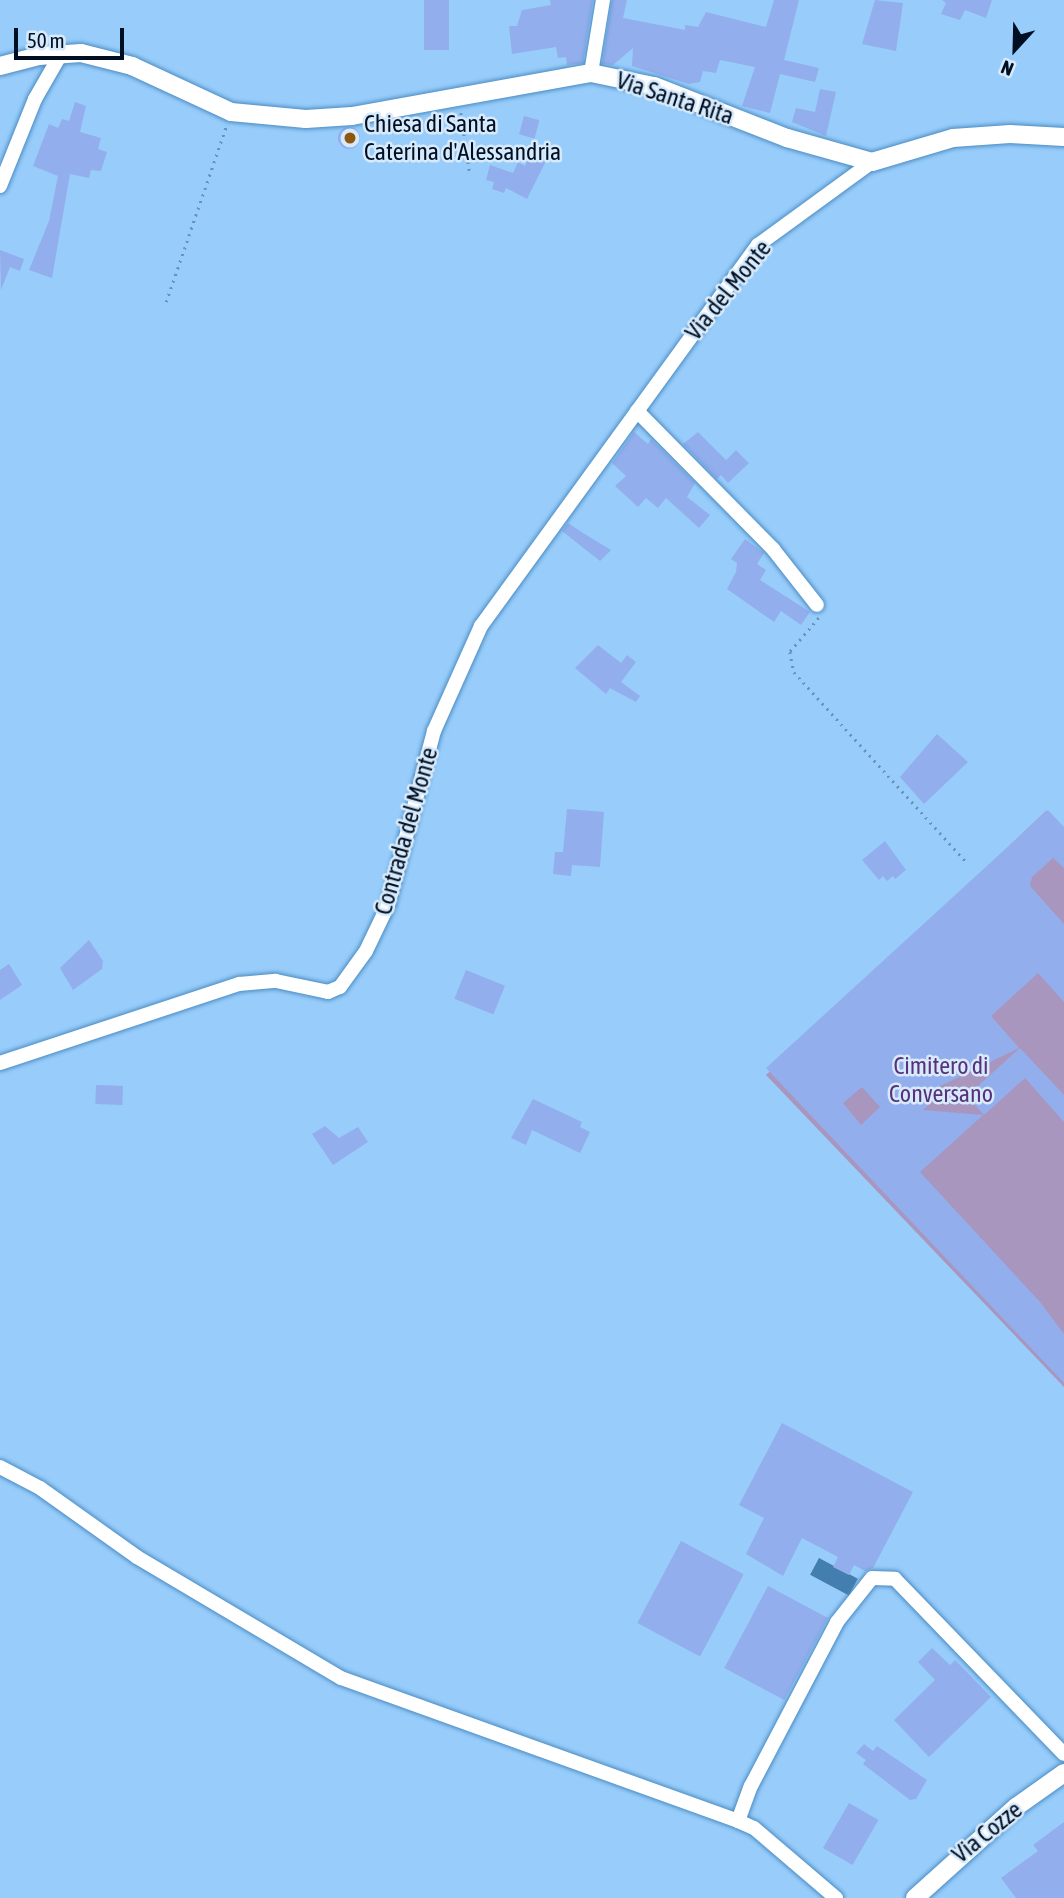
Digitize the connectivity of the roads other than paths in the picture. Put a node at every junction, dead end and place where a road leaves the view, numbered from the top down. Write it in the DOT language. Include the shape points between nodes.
graph roads {
  1 [pos="603,0"];
  2 [pos="62,52"];
  3 [pos="0,66"];
  4 [pos="591,73"];
  5 [pos="1064,137"];
  6 [pos="872,162"];
  7 [pos="0,186"];
  8 [pos="637,411"];
  9 [pos="817,605"];
  10 [pos="0,1063"];
  11 [pos="0,1467"];
  12 [pos="1064,1754"];
  13 [pos="1064,1773"];
  14 [pos="738,1821"];
  15 [pos="836,1898"];
  16 [pos="915,1898"];
  1 -- 4 [label="street"];
  2 -- 3 [label="street, Via Santa Rita"];
  2 -- 4 [label="street, Via Santa Rita" via="121,62 231,112 264,117 337,118"];
  2 -- 7 [label="street" via="36,99"];
  4 -- 6 [label="street, Via Santa Rita" via="654,86 787,138"];
  5 -- 6 [label="street" via="953,138"];
  6 -- 8 [label="street, Via del Monte" via="758,245"];
  8 -- 9 [label="street" via="773,549"];
  8 -- 10 [label="street, Contrada del Monte" via="506,589 467,651 434,730 388,905 366,951 340,987 328,992 276,981 239,984"];
  11 -- 14 [label="street" via="40,1488 137,1557 341,1678"];
  12 -- 14 [label="street" via="895,1579 872,1578 837,1622 751,1786"];
  13 -- 16 [label="street, Via Cozze" via="1016,1807"];
  14 -- 15 [label="street" via="754,1828"];
}
